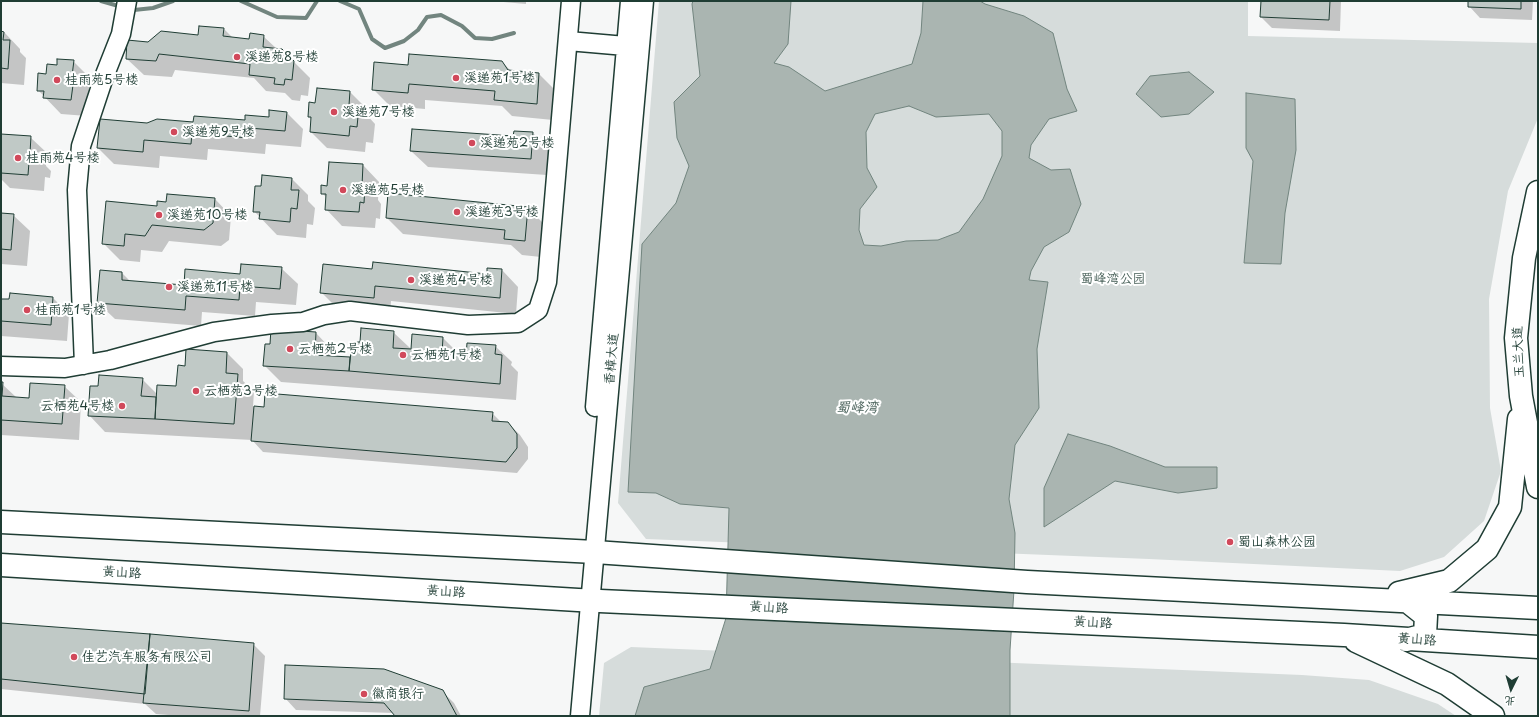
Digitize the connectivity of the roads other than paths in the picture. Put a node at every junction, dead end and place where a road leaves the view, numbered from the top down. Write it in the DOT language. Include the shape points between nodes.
graph roads {
  1 [pos="571,1"];
  2 [pos="630,1"];
  3 [pos="644,1"];
  4 [pos="126,5"];
  5 [pos="568,41"];
  6 [pos="633,47"];
  7 [pos="1538,192"];
  8 [pos="84,365"];
  9 [pos="1,366"];
  10 [pos="1521,396"];
  11 [pos="1538,487"];
  12 [pos="1,522"];
  13 [pos="589,552"];
  14 [pos="1,566"];
  15 [pos="1374,599"];
  16 [pos="584,600"];
  17 [pos="1407,601"];
  18 [pos="1538,608"];
  19 [pos="1344,635"];
  20 [pos="1405,640"];
  21 [pos="1538,648"];
  22 [pos="569,716"];
  23 [pos="580,716"];
  24 [pos="1493,716"];
  1 -- 5 [label="street"];
  2 -- 6 [label="street, 香樟大道"];
  3 -- 6 [label="street, 香樟大道"];
  4 -- 8 [label="street" via="121,34 82,146 77,190"];
  5 -- 6 [label="street"];
  5 -- 8 [label="street" via="547,282 538,310 518,323 468,325 350,311 324,315 303,322 214,332"];
  6 -- 13 [label="street, 香樟大道"];
  7 -- 10 [label="main road, 玉兰大道" via="1524,258 1516,338"];
  8 -- 9 [label="street" via="65,368"];
  10 -- 11 [label="main road, 玉兰大道"];
  10 -- 15 [label="main road" via="1510,507 1487,549 1449,581"];
  12 -- 13 [label="main road"];
  13 -- 15 [label="main road" via="1027,582"];
  13 -- 16 [label="street, 香樟大道"];
  14 -- 16 [label="main road, 黄山路"];
  15 -- 17 [label="main road"];
  16 -- 19 [label="main road, 黄山路"];
  16 -- 22 [label="street, 香樟大道"];
  16 -- 23 [label="street, 香樟大道"];
  17 -- 18 [label="main road"];
  17 -- 20 [label="main road" via="1426,616 1425,635"];
  19 -- 20 [label="main road, 黄山路"];
  19 -- 24 [label="main road" via="1447,684"];
  20 -- 21 [label="main road, 黄山路"];
}
